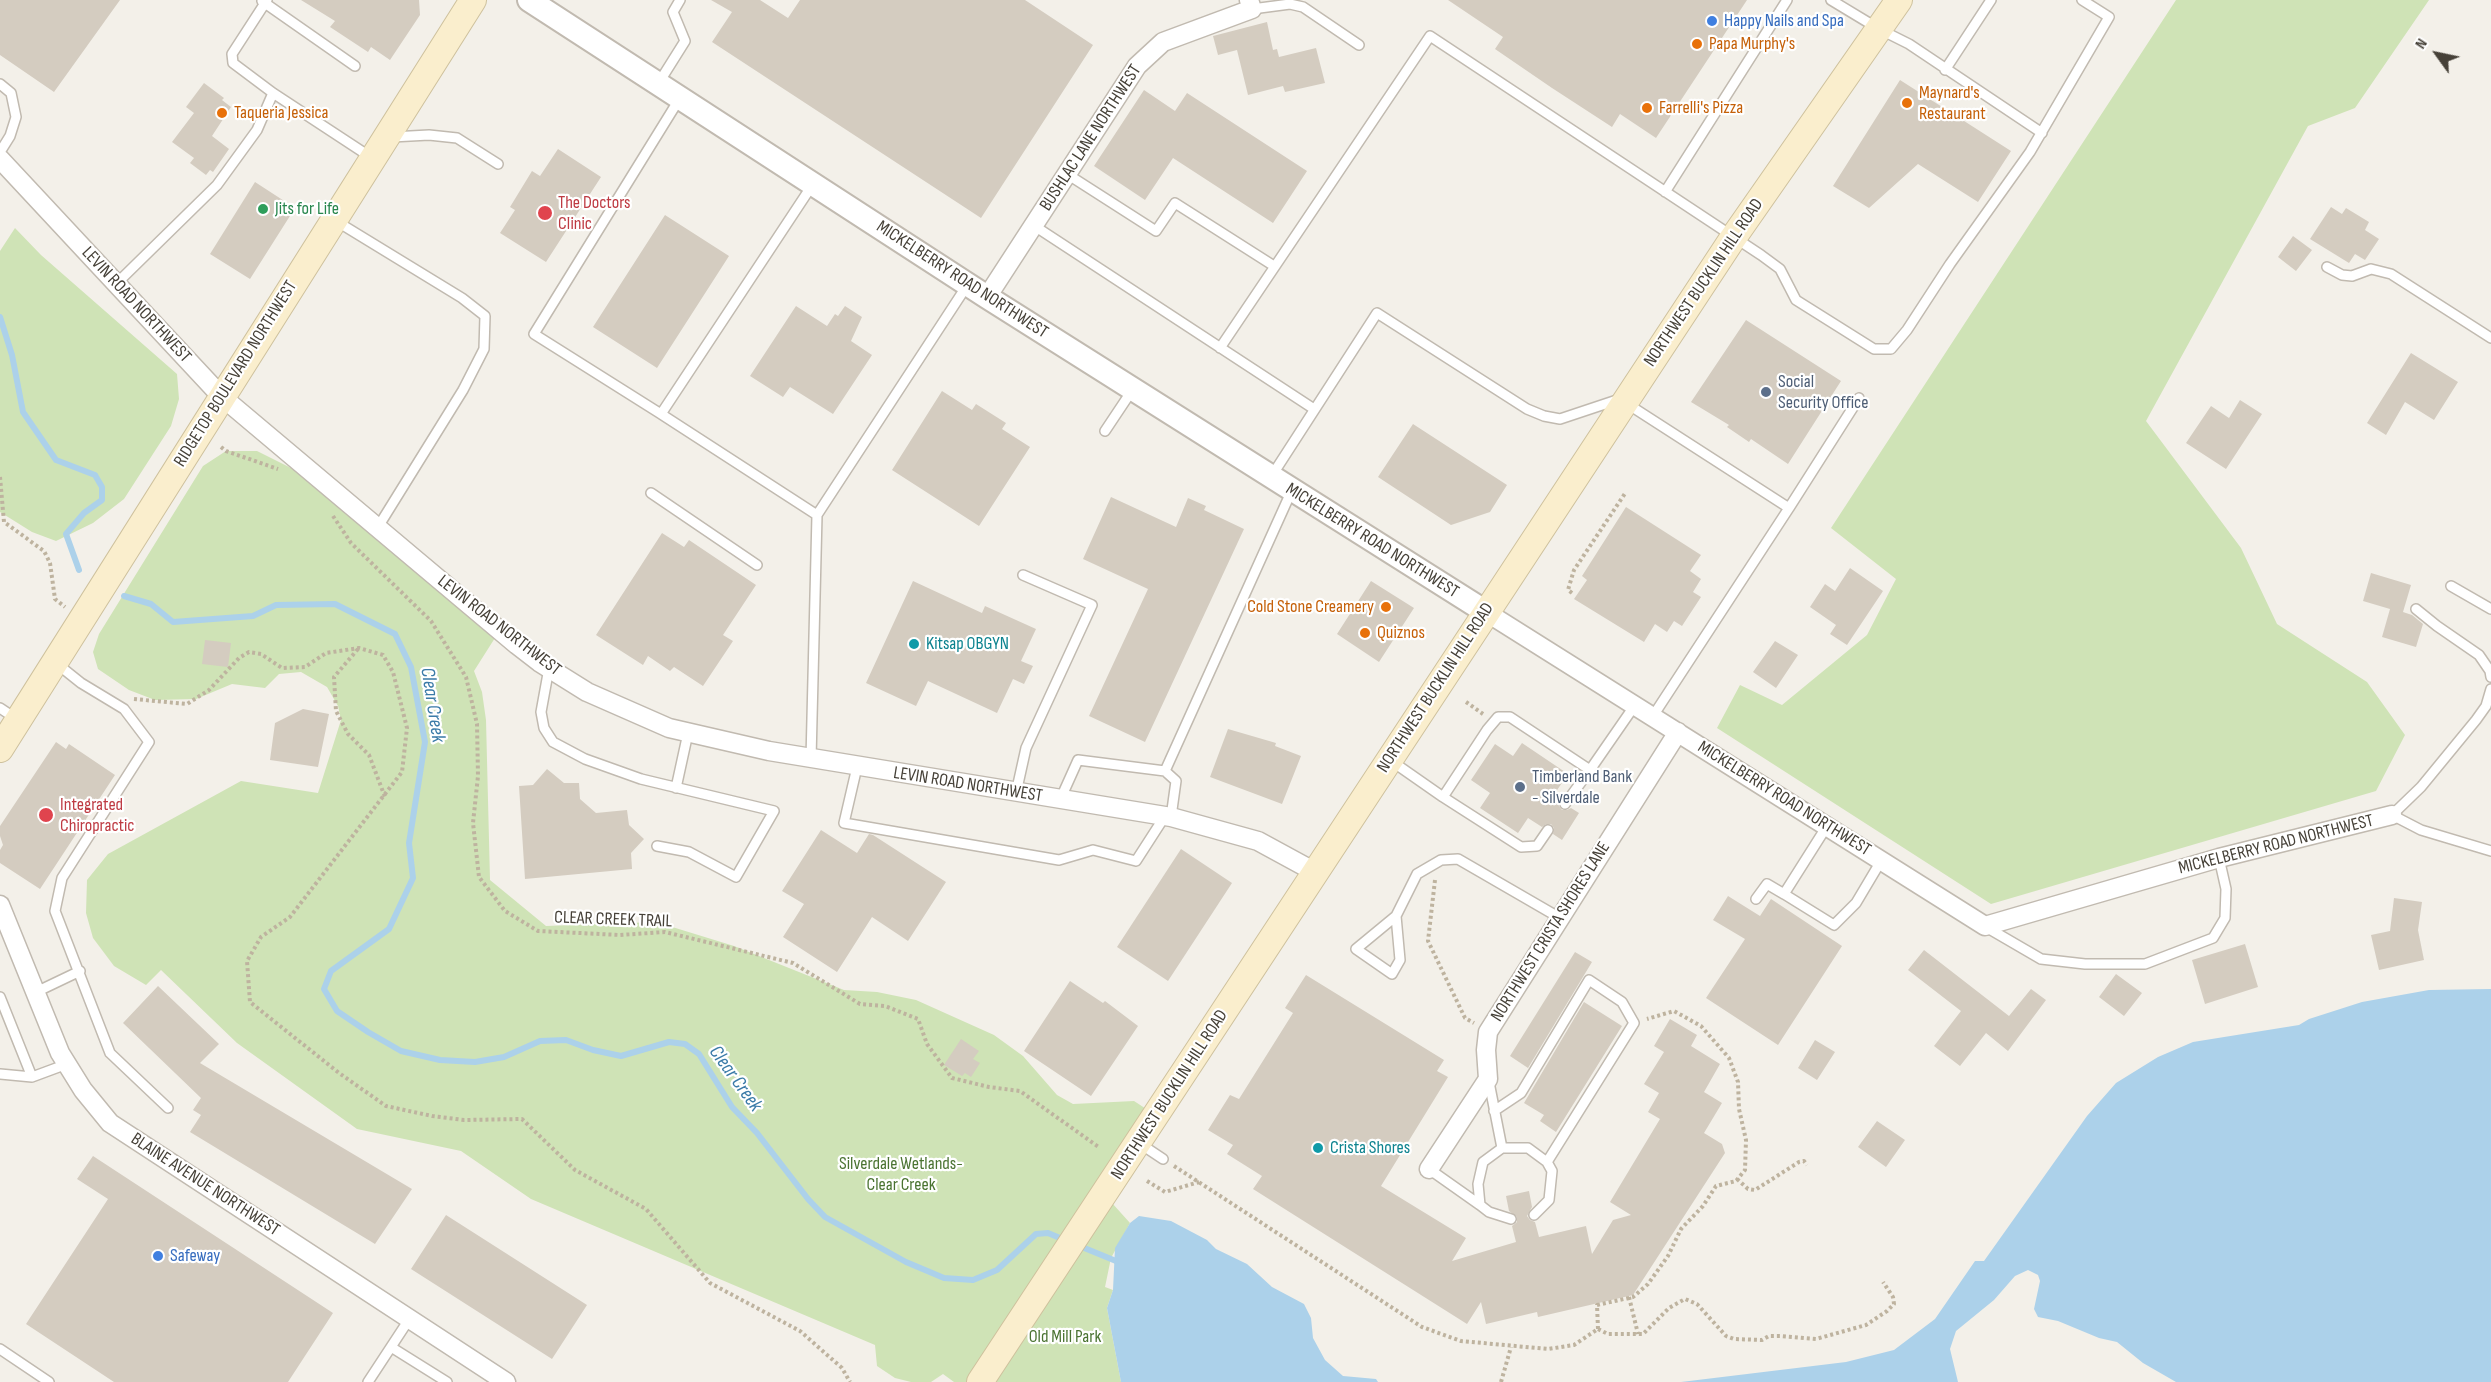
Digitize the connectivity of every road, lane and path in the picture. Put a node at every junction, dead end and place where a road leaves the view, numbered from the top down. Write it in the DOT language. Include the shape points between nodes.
graph roads {
  1 [pos="472,0"];
  2 [pos="530,0"];
  3 [pos="680,0"];
  4 [pos="1787,0"];
  5 [pos="1832,0"];
  6 [pos="1899,0"];
  7 [pos="1991,0"];
  8 [pos="2082,0"];
  9 [pos="264,1"];
  10 [pos="1251,4"];
  11 [pos="1879,29"];
  12 [pos="1359,45"];
  13 [pos="355,66"];
  14 [pos="1945,70"];
  15 [pos="0,84"];
  16 [pos="658,84"];
  17 [pos="273,93"];
  18 [pos="680,98"];
  19 [pos="2042,133"];
  20 [pos="379,148"];
  21 [pos="0,152"];
  22 [pos="0,159"];
  23 [pos="498,164"];
  24 [pos="1067,174"];
  25 [pos="813,184"];
  26 [pos="1665,192"];
  27 [pos="333,219"];
  28 [pos="1034,225"];
  29 [pos="1733,238"];
  30 [pos="1274,266"];
  31 [pos="2327,267"];
  32 [pos="116,284"];
  33 [pos="968,284"];
  34 [pos="987,297"];
  35 [pos="2491,338"];
  36 [pos="1220,348"];
  37 [pos="1133,389"];
  38 [pos="221,396"];
  39 [pos="1859,398"];
  40 [pos="1627,400"];
  41 [pos="1314,409"];
  42 [pos="661,414"];
  43 [pos="1105,431"];
  44 [pos="221,447"];
  45 [pos="284,471"];
  46 [pos="0,477"];
  47 [pos="1271,477"];
  48 [pos="1292,490"];
  49 [pos="1626,492"];
  50 [pos="651,493"];
  51 [pos="1789,508"];
  52 [pos="332,515"];
  53 [pos="817,515"];
  54 [pos="378,527"];
  55 [pos="757,566"];
  56 [pos="1023,575"];
  57 [pos="2451,586"];
  58 [pos="1572,593"];
  59 [pos="2416,609"];
  60 [pos="2491,609"];
  61 [pos="68,610"];
  62 [pos="1486,612"];
  63 [pos="359,648"];
  64 [pos="56,663"];
  65 [pos="549,668"];
  66 [pos="2491,677"];
  67 [pos="2491,689"];
  68 [pos="125,697"];
  69 [pos="1466,702"];
  70 [pos="2489,702"];
  71 [pos="1635,705"];
  72 [pos="9,714"];
  73 [pos="1653,716"];
  74 [pos="1494,721"];
  75 [pos="1678,732"];
  76 [pos="688,733"];
  77 [pos="0,749"];
  78 [pos="812,759"];
  79 [pos="1389,759"];
  80 [pos="857,767"];
  81 [pos="1590,770"];
  82 [pos="1165,771"];
  83 [pos="676,788"];
  84 [pos="1016,793"];
  85 [pos="385,796"];
  86 [pos="1443,797"];
  87 [pos="1060,800"];
  88 [pos="1565,804"];
  89 [pos="2392,815"];
  90 [pos="1168,817"];
  91 [pos="1827,826"];
  92 [pos="1548,830"];
  93 [pos="657,846"];
  94 [pos="2491,851"];
  95 [pos="2219,858"];
  96 [pos="1881,861"];
  97 [pos="1431,866"];
  98 [pos="1315,872"];
  99 [pos="1784,894"];
  100 [pos="1756,899"];
  101 [pos="0,905"];
  102 [pos="1396,916"];
  103 [pos="1560,918"];
  104 [pos="1985,926"];
  105 [pos="80,971"];
  106 [pos="34,993"];
  107 [pos="0,997"];
  108 [pos="1634,1023"];
  109 [pos="1476,1030"];
  110 [pos="67,1064"];
  111 [pos="0,1074"];
  112 [pos="32,1077"];
  113 [pos="1488,1079"];
  114 [pos="168,1108"];
  115 [pos="1494,1111"];
  116 [pos="1139,1143"];
  117 [pos="1100,1148"];
  118 [pos="1502,1148"];
  119 [pos="1163,1159"];
  120 [pos="1547,1161"];
  121 [pos="1807,1165"];
  122 [pos="1430,1169"];
  123 [pos="1737,1179"];
  124 [pos="1147,1181"];
  125 [pos="1199,1182"];
  126 [pos="1480,1205"];
  127 [pos="1534,1215"];
  128 [pos="1510,1219"];
  129 [pos="1883,1282"];
  130 [pos="1629,1297"];
  131 [pos="410,1318"];
  132 [pos="1598,1329"];
  133 [pos="1638,1334"];
  134 [pos="390,1347"];
  135 [pos="1510,1347"];
  136 [pos="0,1349"];
  137 [pos="50,1382"];
  138 [pos="368,1382"];
  139 [pos="447,1382"];
  140 [pos="506,1382"];
  141 [pos="850,1382"];
  142 [pos="980,1382"];
  143 [pos="1501,1382"];
  1 -- 20 [label="main road, RIDGETOP BOULEVARD NORTHWEST"];
  2 -- 16 [label="street, MICKELBERRY ROAD NORTHWEST"];
  3 -- 16 [label="lane" via="673,12 685,41"];
  4 -- 26 [label="lane"];
  5 -- 11 [label="lane"];
  6 -- 11 [label="main road, NORTHWEST BUCKLIN HILL ROAD"];
  7 -- 14 [label="lane"];
  8 -- 19 [label="lane" via="2109,17"];
  9 -- 13 [label="lane"];
  9 -- 17 [label="lane" via="231,59 236,68"];
  10 -- 12 [label="lane" via="1303,8"];
  10 -- 24 [label="street, BUSHLAC LANE NORTHWEST" via="1163,42 1146,56"];
  11 -- 14 [label="lane" via="1909,44"];
  11 -- 29 [label="main road, NORTHWEST BUCKLIN HILL ROAD"];
  14 -- 19 [label="lane"];
  15 -- 21 [label="lane" via="10,93 16,117"];
  16 -- 18 [label="street, MICKELBERRY ROAD NORTHWEST"];
  17 -- 20 [label="lane"];
  17 -- 32 [label="lane" via="257,130 217,185"];
  18 -- 25 [label="street, MICKELBERRY ROAD NORTHWEST"];
  18 -- 42 [label="lane" via="534,334"];
  19 -- 29 [label="lane" via="1891,349 1874,349 1796,300 1780,268"];
  20 -- 23 [label="lane" via="429,135 457,138"];
  20 -- 27 [label="main road, RIDGETOP BOULEVARD NORTHWEST"];
  22 -- 32 [label="street, LEVIN ROAD NORTHWEST"];
  24 -- 28 [label="street, BUSHLAC LANE NORTHWEST"];
  24 -- 30 [label="lane" via="1156,231 1175,203"];
  25 -- 33 [label="street, MICKELBERRY ROAD NORTHWEST"];
  25 -- 42 [label="lane"];
  26 -- 29 [label="lane"];
  26 -- 30 [label="lane" via="1430,36"];
  27 -- 38 [label="main road, RIDGETOP BOULEVARD NORTHWEST"];
  27 -- 54 [label="lane" via="485,316 484,349 479,359"];
  28 -- 34 [label="street, BUSHLAC LANE NORTHWEST"];
  28 -- 36 [label="lane"];
  29 -- 40 [label="main road, NORTHWEST BUCKLIN HILL ROAD"];
  30 -- 36 [label="lane"];
  31 -- 35 [label="lane" via="2342,275 2352,276 2371,269 2391,274"];
  32 -- 38 [label="street, LEVIN ROAD NORTHWEST"];
  33 -- 34 [label="street, MICKELBERRY ROAD NORTHWEST"];
  33 -- 53 [label="lane"];
  34 -- 37 [label="street, MICKELBERRY ROAD NORTHWEST"];
  36 -- 41 [label="lane"];
  37 -- 43 [label="lane"];
  37 -- 47 [label="street, MICKELBERRY ROAD NORTHWEST"];
  38 -- 54 [label="street, LEVIN ROAD NORTHWEST"];
  38 -- 64 [label="main road, RIDGETOP BOULEVARD NORTHWEST"];
  39 -- 51 [label="lane"];
  40 -- 41 [label="lane" via="1560,419 1544,416 1377,313"];
  40 -- 51 [label="lane"];
  40 -- 62 [label="main road, NORTHWEST BUCKLIN HILL ROAD"];
  41 -- 47 [label="lane"];
  42 -- 53 [label="lane"];
  44 -- 45 [label="path"];
  46 -- 61 [label="path" via="4,522 44,550 50,563 55,599"];
  47 -- 48 [label="street, MICKELBERRY ROAD NORTHWEST"];
  48 -- 62 [label="street, MICKELBERRY ROAD NORTHWEST"];
  48 -- 82 [label="lane"];
  49 -- 58 [label="path" via="1576,571 1568,590"];
  50 -- 55 [label="lane"];
  51 -- 73 [label="lane"];
  52 -- 117 [label="path, CLEAR CREEK TRAIL" via="351,543 431,621 466,677 477,724 478,776 473,822 479,877 505,911 538,931 620,935 665,932 793,963 860,1004 885,1006 918,1019 927,1044 952,1078 1020,1091"];
  53 -- 78 [label="lane"];
  54 -- 65 [label="street, LEVIN ROAD NORTHWEST"];
  56 -- 84 [label="lane" via="1092,605 1026,748"];
  57 -- 60 [label="lane"];
  59 -- 66 [label="lane" via="2480,655"];
  62 -- 71 [label="street, MICKELBERRY ROAD NORTHWEST"];
  62 -- 79 [label="main road, NORTHWEST BUCKLIN HILL ROAD"];
  63 -- 68 [label="path" via="326,653 305,668 282,668 261,654 249,652 209,690 187,704"];
  63 -- 85 [label="path" via="334,677 336,711 348,734 369,755"];
  63 -- 85 [label="path" via="383,655 393,672 406,728 402,772"];
  64 -- 72 [label="main road, RIDGETOP BOULEVARD NORTHWEST"];
  64 -- 105 [label="lane" via="124,709 149,742 62,878 55,911"];
  65 -- 76 [label="street, LEVIN ROAD NORTHWEST" via="614,705"];
  65 -- 83 [label="lane" via="541,712 544,728 553,742 585,759"];
  67 -- 70 [label="lane"];
  69 -- 74 [label="path"];
  70 -- 89 [label="lane" via="2421,787"];
  71 -- 73 [label="street, MICKELBERRY ROAD NORTHWEST"];
  71 -- 81 [label="lane"];
  72 -- 77 [label="main road, RIDGETOP BOULEVARD NORTHWEST"];
  73 -- 75 [label="street, MICKELBERRY ROAD NORTHWEST"];
  74 -- 81 [label="lane" via="1510,717"];
  74 -- 86 [label="lane"];
  75 -- 91 [label="street, MICKELBERRY ROAD NORTHWEST"];
  75 -- 103 [label="street, NORTHWEST CRISTA SHORES LANE"];
  76 -- 78 [label="street, LEVIN ROAD NORTHWEST"];
  76 -- 83 [label="lane"];
  78 -- 80 [label="street, LEVIN ROAD NORTHWEST"];
  79 -- 86 [label="lane"];
  79 -- 98 [label="main road, NORTHWEST BUCKLIN HILL ROAD"];
  80 -- 84 [label="street, LEVIN ROAD NORTHWEST"];
  80 -- 90 [label="lane" via="844,824 1059,860 1093,850 1136,861"];
  81 -- 88 [label="lane"];
  82 -- 87 [label="lane" via="1078,760"];
  82 -- 90 [label="lane" via="1176,781"];
  83 -- 93 [label="lane" via="774,811 736,877 689,852"];
  84 -- 87 [label="street, LEVIN ROAD NORTHWEST"];
  85 -- 141 [label="path" via="290,916 261,937 247,961 250,1002 386,1106 464,1120 522,1119 575,1170 646,1209 710,1283 800,1331 842,1368"];
  86 -- 92 [label="lane" via="1521,847 1537,846"];
  87 -- 90 [label="street, LEVIN ROAD NORTHWEST"];
  89 -- 94 [label="lane" via="2421,830"];
  89 -- 95 [label="street, MICKELBERRY ROAD NORTHWEST"];
  90 -- 98 [label="street, LEVIN ROAD NORTHWEST" via="1258,841"];
  91 -- 96 [label="street, MICKELBERRY ROAD NORTHWEST"];
  91 -- 99 [label="lane"];
  95 -- 104 [label="street, MICKELBERRY ROAD NORTHWEST"];
  95 -- 104 [label="lane" via="2226,889 2225,918 2213,938 2145,964 2041,959"];
  96 -- 99 [label="lane" via="1856,903 1834,925"];
  96 -- 104 [label="street, MICKELBERRY ROAD NORTHWEST"];
  97 -- 102 [label="lane" via="1417,874"];
  97 -- 103 [label="lane" via="1441,860 1458,859"];
  97 -- 109 [label="path" via="1436,876 1428,941 1465,1018 1474,1023"];
  98 -- 116 [label="main road, NORTHWEST BUCKLIN HILL ROAD"];
  99 -- 100 [label="lane" via="1767,884"];
  101 -- 106 [label="street, BLAINE AVENUE NORTHWEST"];
  102 -- 102 [label="lane" via="1400,960 1392,974 1356,949"];
  103 -- 113 [label="street, NORTHWEST CRISTA SHORES LANE" via="1488,1032"];
  105 -- 106 [label="lane"];
  105 -- 114 [label="lane" via="111,1053"];
  106 -- 110 [label="street, BLAINE AVENUE NORTHWEST"];
  107 -- 112 [label="lane"];
  108 -- 115 [label="lane" via="1622,1002 1589,980 1521,1093"];
  108 -- 120 [label="lane"];
  108 -- 123 [label="path" via="1674,1011 1701,1026 1729,1058 1738,1082 1746,1140 1746,1170"];
  110 -- 112 [label="lane"];
  110 -- 131 [label="street, BLAINE AVENUE NORTHWEST" via="82,1090 110,1123"];
  111 -- 112 [label="lane"];
  113 -- 115 [label="lane"];
  113 -- 122 [label="street"];
  115 -- 118 [label="lane"];
  116 -- 119 [label="lane"];
  116 -- 142 [label="main road, NORTHWEST BUCKLIN HILL ROAD"];
  118 -- 120 [label="lane" via="1528,1148"];
  118 -- 126 [label="lane" via="1483,1162 1478,1184"];
  119 -- 125 [label="path"];
  120 -- 127 [label="lane" via="1552,1172 1549,1200"];
  121 -- 123 [label="path" via="1799,1162 1755,1190"];
  122 -- 126 [label="lane"];
  123 -- 130 [label="path" via="1716,1186 1682,1229 1648,1284"];
  124 -- 125 [label="path" via="1165,1192"];
  125 -- 135 [label="path" via="1422,1327 1461,1341"];
  126 -- 128 [label="lane"];
  129 -- 133 [label="path" via="1894,1304 1887,1311 1866,1325 1815,1339 1734,1339 1726,1336 1697,1304 1684,1299 1643,1334"];
  130 -- 132 [label="path" via="1597,1305"];
  130 -- 133 [label="path"];
  131 -- 134 [label="lane"];
  131 -- 140 [label="street, BLAINE AVENUE NORTHWEST"];
  132 -- 133 [label="path" via="1608,1334"];
  132 -- 135 [label="path" via="1574,1344 1548,1349"];
  134 -- 138 [label="lane"];
  134 -- 139 [label="lane"];
  135 -- 143 [label="path"];
  136 -- 137 [label="lane"];
}
